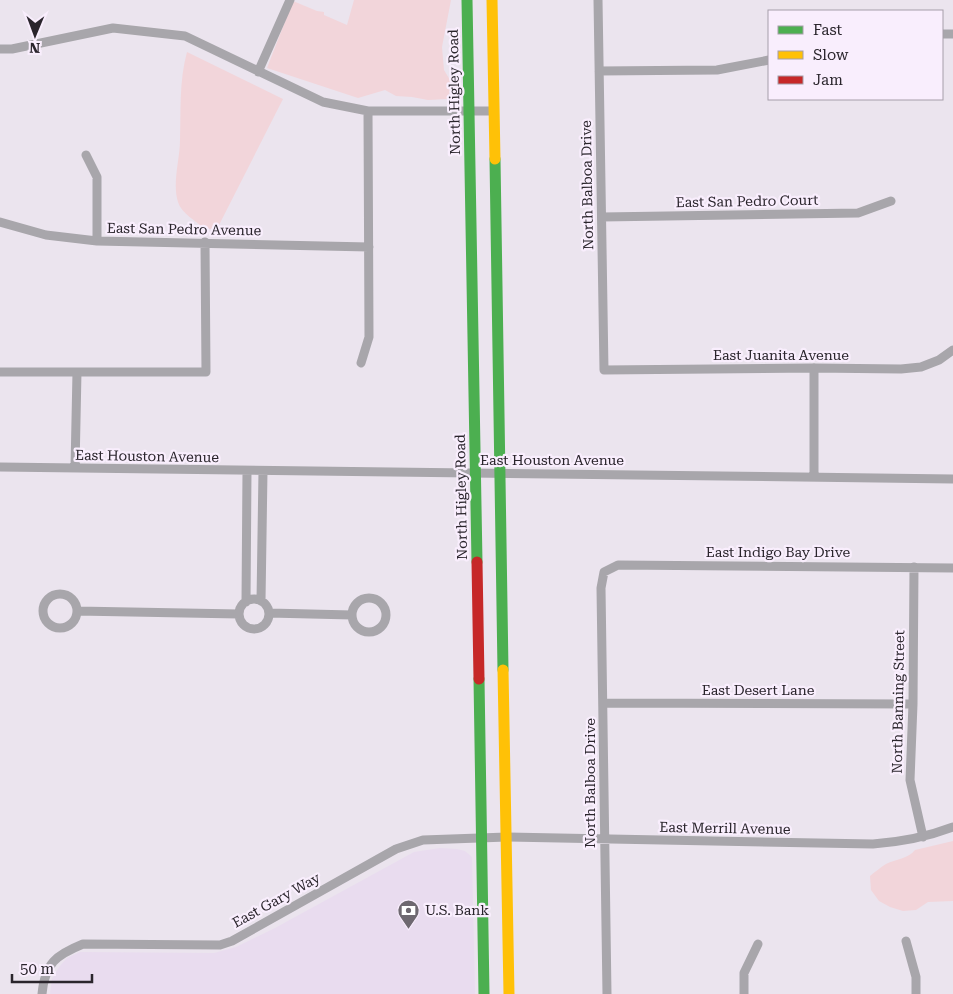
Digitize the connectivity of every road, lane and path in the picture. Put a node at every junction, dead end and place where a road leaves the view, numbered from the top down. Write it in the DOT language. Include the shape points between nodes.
graph roads {
  1 [pos="290,0"];
  2 [pos="467,0"];
  3 [pos="492,0"];
  4 [pos="598,0"];
  5 [pos="0,50"];
  6 [pos="768,60"];
  7 [pos="599,71"];
  8 [pos="258,72"];
  9 [pos="368,111"];
  10 [pos="494,111"];
  11 [pos="469,112"];
  12 [pos="86,155"];
  13 [pos="891,201"];
  14 [pos="602,217"];
  15 [pos="0,222"];
  16 [pos="97,241"];
  17 [pos="205,242"];
  18 [pos="368,247"];
  19 [pos="953,350"];
  20 [pos="361,363"];
  21 [pos="814,368"];
  22 [pos="604,370"];
  23 [pos="0,372"];
  24 [pos="77,372"];
  25 [pos="0,467"];
  26 [pos="74,468"];
  27 [pos="247,470"];
  28 [pos="262,471"];
  29 [pos="476,474"];
  30 [pos="500,474"];
  31 [pos="814,476"];
  32 [pos="953,479"];
  33 [pos="914,567"];
  34 [pos="953,568"];
  35 [pos="604,572"];
  36 [pos="261,601"];
  37 [pos="246,602"];
  38 [pos="77,611"];
  39 [pos="269,613"];
  40 [pos="239,614"];
  41 [pos="352,615"];
  42 [pos="604,703"];
  43 [pos="913,704"];
  44 [pos="953,827"];
  45 [pos="507,837"];
  46 [pos="923,837"];
  47 [pos="488,838"];
  48 [pos="604,840"];
  49 [pos="906,941"];
  50 [pos="758,944"];
  51 [pos="42,994"];
  52 [pos="484,994"];
  53 [pos="509,994"];
  54 [pos="607,994"];
  55 [pos="744,994"];
  56 [pos="916,994"];
  1 -- 8 [label="street"];
  2 -- 11 [label="main road, North Higley Road"];
  3 -- 10 [label="main road"];
  4 -- 7 [label="street, North Balboa Drive"];
  5 -- 8 [label="street" via="113,28 185,36"];
  6 -- 7 [label="street" via="717,70"];
  7 -- 14 [label="street, North Balboa Drive"];
  8 -- 9 [label="street" via="323,102"];
  9 -- 11 [label="street"];
  9 -- 18 [label="street"];
  10 -- 11 [label="street"];
  10 -- 30 [label="main road"];
  11 -- 29 [label="main road, North Higley Road"];
  12 -- 16 [label="street" via="97,177"];
  13 -- 14 [label="street, East San Pedro Court" via="858,213"];
  14 -- 22 [label="street, North Balboa Drive"];
  15 -- 16 [label="street, East San Pedro Avenue" via="46,235"];
  16 -- 17 [label="street, East San Pedro Avenue"];
  17 -- 18 [label="street, East San Pedro Avenue"];
  17 -- 24 [label="street" via="206,372"];
  18 -- 20 [label="street" via="369,337"];
  19 -- 21 [label="street, East Juanita Avenue" via="940,360 921,367"];
  21 -- 22 [label="street, East Juanita Avenue"];
  21 -- 31 [label="street"];
  23 -- 24 [label="street"];
  24 -- 26 [label="street"];
  25 -- 26 [label="street, East Houston Avenue"];
  26 -- 27 [label="street, East Houston Avenue"];
  27 -- 28 [label="street, East Houston Avenue"];
  27 -- 37 [label="street"];
  28 -- 29 [label="street, East Houston Avenue"];
  28 -- 36 [label="street"];
  29 -- 30 [label="street, East Houston Avenue"];
  29 -- 47 [label="main road, North Higley Road"];
  30 -- 31 [label="street, East Houston Avenue"];
  30 -- 45 [label="main road"];
  31 -- 32 [label="street, East Houston Avenue"];
  33 -- 34 [label="street, East Indigo Bay Drive"];
  33 -- 35 [label="street, East Indigo Bay Drive" via="618,565"];
  33 -- 43 [label="street, North Banning Street"];
  35 -- 42 [label="street, North Balboa Drive" via="601,588"];
  36 -- 37 [label="street" via="253,599"];
  36 -- 39 [label="street"];
  37 -- 40 [label="street"];
  38 -- 40 [label="street"];
  39 -- 40 [label="street" via="263,625 254,628 242,622"];
  39 -- 41 [label="street"];
  42 -- 43 [label="street, East Desert Lane"];
  42 -- 48 [label="street, North Balboa Drive"];
  43 -- 46 [label="street, North Banning Street" via="910,780"];
  44 -- 46 [label="street, East Merrill Avenue"];
  45 -- 47 [label="street, East Merrill Avenue"];
  45 -- 48 [label="street, East Merrill Avenue"];
  45 -- 53 [label="main road"];
  46 -- 48 [label="street, East Merrill Avenue" via="898,842 851,844"];
  47 -- 51 [label="street, East Gary Way" via="423,840 406,844 232,941 220,944 84,944 64,952 50,966"];
  47 -- 52 [label="main road, North Higley Road"];
  48 -- 54 [label="street, North Balboa Drive"];
  49 -- 56 [label="street" via="916,977"];
  50 -- 55 [label="street" via="744,973"];
}
